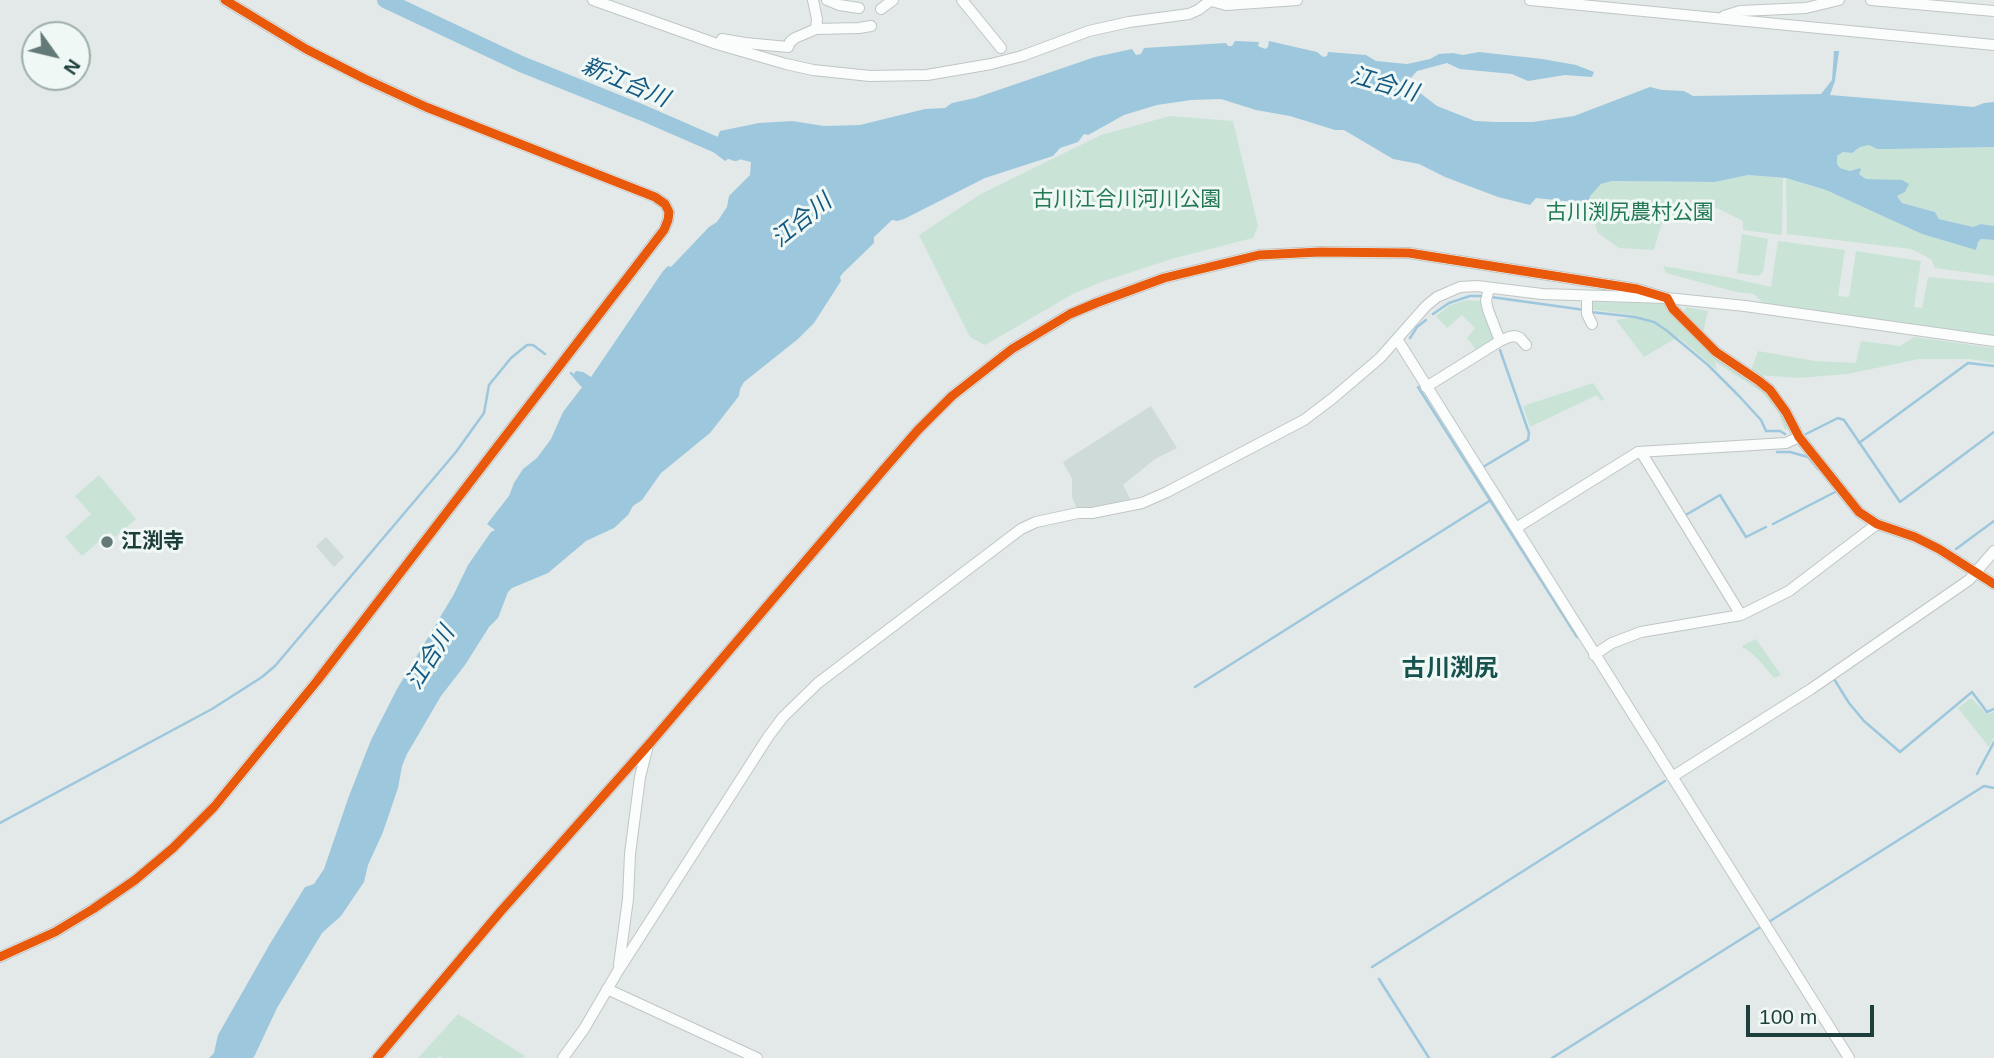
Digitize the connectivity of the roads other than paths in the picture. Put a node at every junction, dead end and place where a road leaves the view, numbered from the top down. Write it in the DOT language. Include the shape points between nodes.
graph roads {
  1 [pos="225,0"];
  2 [pos="593,0"];
  3 [pos="813,0"];
  4 [pos="827,0"];
  5 [pos="893,0"];
  6 [pos="962,0"];
  7 [pos="1297,0"];
  8 [pos="1530,0"];
  9 [pos="1839,0"];
  10 [pos="1871,0"];
  11 [pos="1209,1"];
  12 [pos="859,8"];
  13 [pos="881,9"];
  14 [pos="1994,11"];
  15 [pos="1715,18"];
  16 [pos="871,26"];
  17 [pos="816,29"];
  18 [pos="717,44"];
  19 [pos="1994,45"];
  20 [pos="1001,48"];
  21 [pos="1488,293"];
  22 [pos="1667,298"];
  23 [pos="1397,339"];
  24 [pos="1500,341"];
  25 [pos="1994,341"];
  26 [pos="1526,345"];
  27 [pos="1426,387"];
  28 [pos="1799,437"];
  29 [pos="1643,455"];
  30 [pos="1877,524"];
  31 [pos="1516,528"];
  32 [pos="1994,551"];
  33 [pos="1976,572"];
  34 [pos="1994,584"];
  35 [pos="1741,615"];
  36 [pos="1594,655"];
  37 [pos="648,746"];
  38 [pos="1672,777"];
  39 [pos="0,957"];
  40 [pos="618,971"];
  41 [pos="607,989"];
  42 [pos="377,1058"];
  43 [pos="563,1058"];
  44 [pos="757,1058"];
  45 [pos="1849,1058"];
  1 -- 39 [label="street" via="306,48 426,107 655,197 665,204 668,220 317,681 214,807 135,880 55,932"];
  2 -- 18 [label="street"];
  3 -- 17 [label="street"];
  4 -- 12 [label="street"];
  5 -- 13 [label="street"];
  6 -- 20 [label="street"];
  7 -- 11 [label="street" via="1226,5"];
  8 -- 15 [label="street"];
  9 -- 15 [label="street"];
  10 -- 14 [label="street"];
  11 -- 18 [label="street" via="1189,14 1089,31 992,64 927,75 813,70"];
  15 -- 19 [label="street"];
  16 -- 17 [label="street"];
  17 -- 18 [label="street" via="795,38 788,47 722,39"];
  21 -- 22 [label="street" via="1542,294 1588,310"];
  21 -- 23 [label="street" via="1477,286 1460,287 1437,297"];
  21 -- 24 [label="street" via="1488,310"];
  22 -- 25 [label="street"];
  22 -- 28 [label="street" via="1716,352 1770,390"];
  22 -- 37 [label="street" via="1637,289 1409,253 1320,252 1259,255 1203,267 1070,314 1012,349 943,405"];
  23 -- 27 [label="street"];
  23 -- 40 [label="street" via="1304,420 1167,492 1142,503 1036,522 1021,529 818,682 768,737"];
  24 -- 26 [label="street" via="1515,336"];
  24 -- 27 [label="street"];
  27 -- 31 [label="street"];
  28 -- 29 [label="street" via="1786,443"];
  28 -- 30 [label="street" via="1859,512"];
  29 -- 31 [label="street"];
  29 -- 35 [label="street"];
  30 -- 33 [label="street" via="1915,537"];
  30 -- 35 [label="street" via="1789,591"];
  31 -- 36 [label="street"];
  32 -- 33 [label="street"];
  33 -- 34 [label="street"];
  33 -- 38 [label="street" via="1811,689"];
  35 -- 36 [label="street" via="1641,632"];
  36 -- 38 [label="street"];
  37 -- 40 [label="street" via="640,777"];
  37 -- 42 [label="street"];
  38 -- 45 [label="street"];
  40 -- 41 [label="street"];
  41 -- 43 [label="street"];
  41 -- 44 [label="street"];
}
